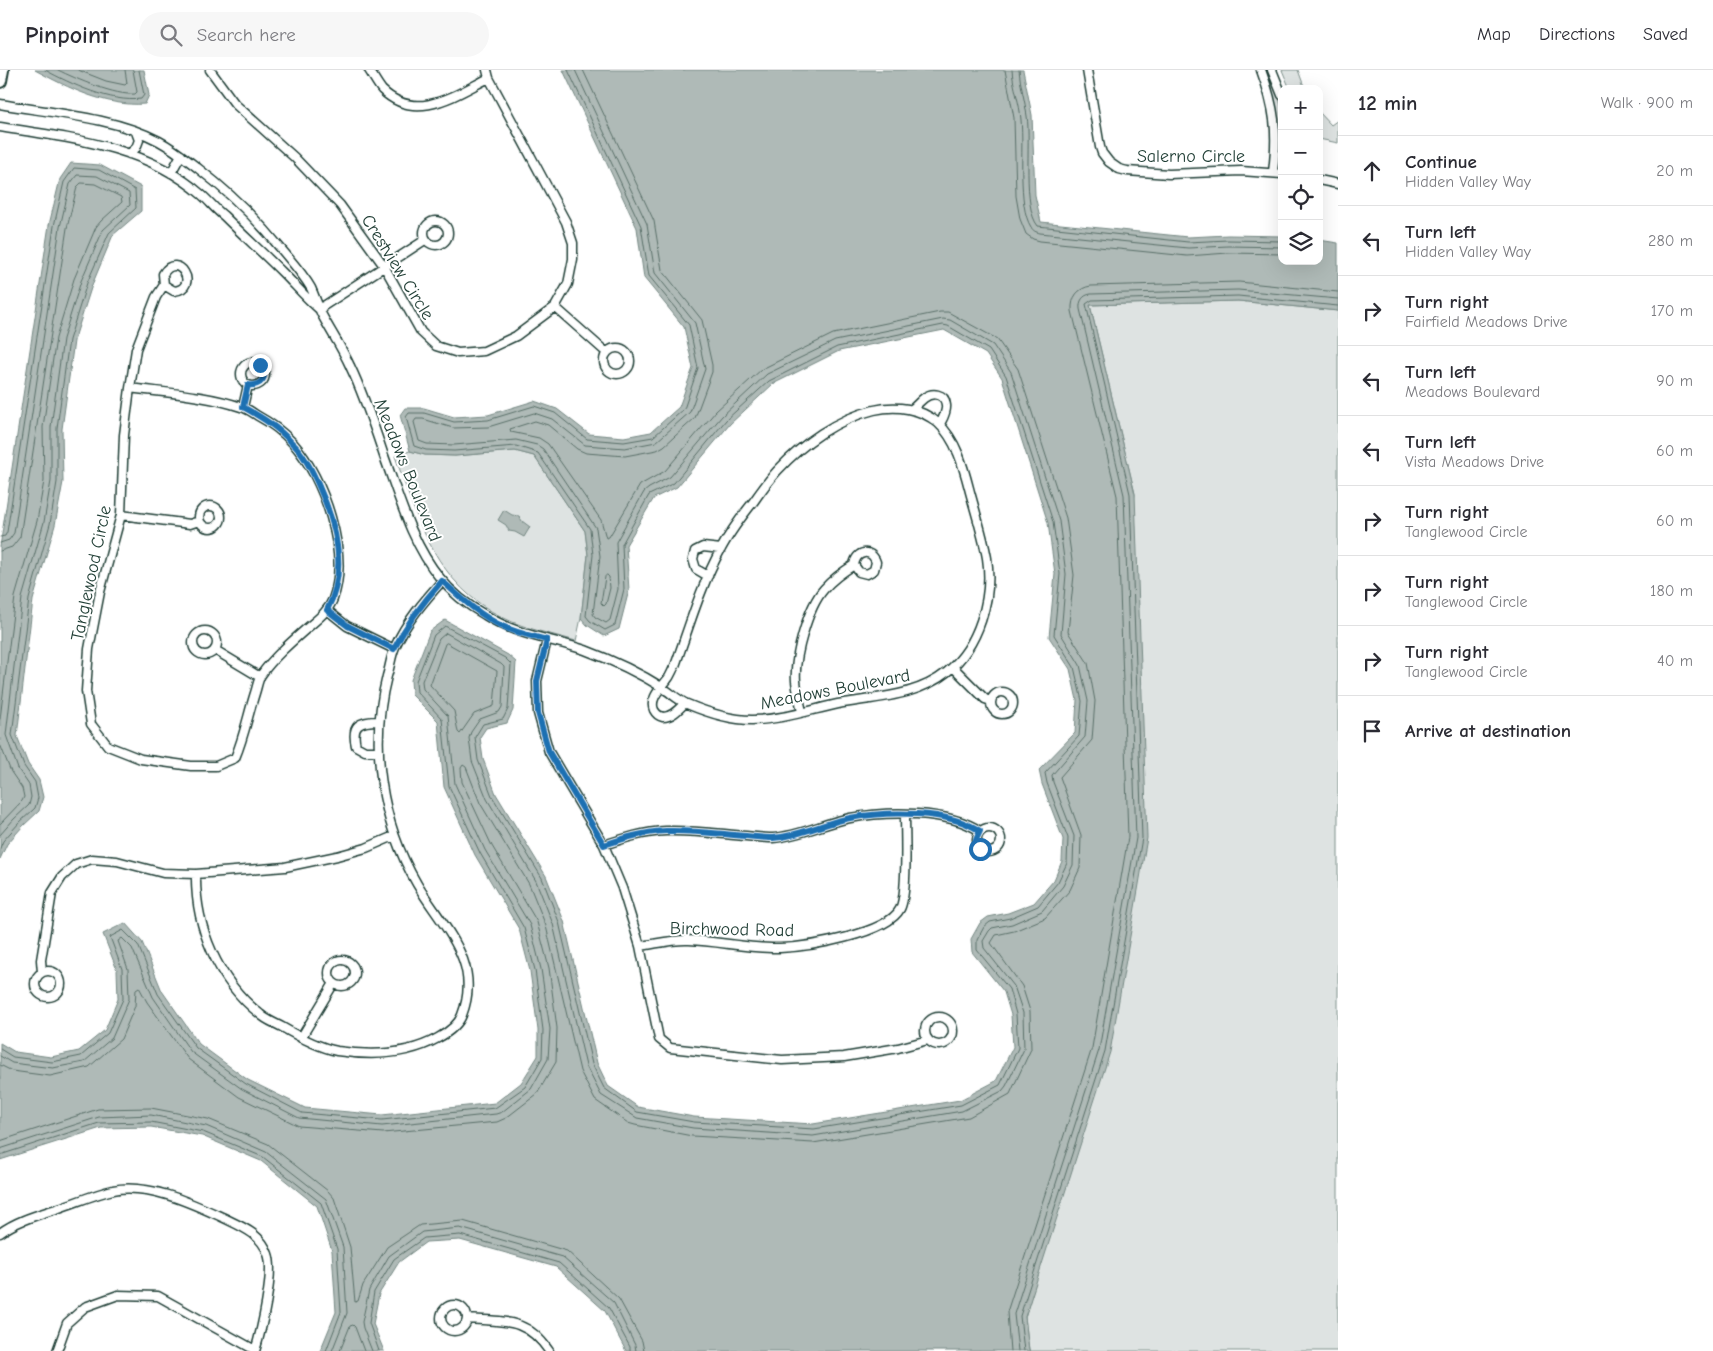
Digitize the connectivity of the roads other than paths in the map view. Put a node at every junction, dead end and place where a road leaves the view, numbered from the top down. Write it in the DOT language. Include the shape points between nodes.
graph roads {
  1 [pos="2,70"];
  2 [pos="210,70"];
  3 [pos="369,70"];
  4 [pos="1087,70"];
  5 [pos="1261,70"];
  6 [pos="1272,70"];
  7 [pos="488,74"];
  8 [pos="0,81"];
  9 [pos="1278,85"];
  10 [pos="0,104"];
  11 [pos="0,127"];
  12 [pos="136,132"];
  13 [pos="129,154"];
  14 [pos="181,155"];
  15 [pos="1273,172"];
  16 [pos="171,173"];
  17 [pos="1278,173"];
  18 [pos="1323,181"];
  19 [pos="1338,184"];
  20 [pos="425,240"];
  21 [pos="384,266"];
  22 [pos="164,285"];
  23 [pos="555,307"];
  24 [pos="319,309"];
  25 [pos="607,353"];
  26 [pos="248,385"];
  27 [pos="130,388"];
  28 [pos="243,407"];
  29 [pos="912,409"];
  30 [pos="940,424"];
  31 [pos="121,515"];
  32 [pos="199,520"];
  33 [pos="721,549"];
  34 [pos="854,565"];
  35 [pos="708,576"];
  36 [pos="442,581"];
  37 [pos="327,610"];
  38 [pos="547,640"];
  39 [pos="394,649"];
  40 [pos="216,650"];
  41 [pos="953,667"];
  42 [pos="260,677"];
  43 [pos="661,686"];
  44 [pos="991,701"];
  45 [pos="685,703"];
  46 [pos="802,712"];
  47 [pos="379,721"];
  48 [pos="378,751"];
  49 [pos="905,814"];
  50 [pos="980,831"];
  51 [pos="394,836"];
  52 [pos="604,845"];
  53 [pos="196,874"];
  54 [pos="640,946"];
  55 [pos="42,972"];
  56 [pos="334,983"];
  57 [pos="301,1038"];
  58 [pos="928,1040"];
  59 [pos="0,1233"];
  60 [pos="467,1319"];
  61 [pos="56,1351"];
  62 [pos="255,1351"];
  63 [pos="549,1351"];
  1 -- 8 [label="main road"];
  2 -- 21 [label="street, Crestview Circle" via="235,104 294,157 340,205"];
  3 -- 7 [label="street" via="382,89 402,103 426,106 446,100"];
  4 -- 15 [label="street, Salerno Circle" via="1100,147 1109,162 1119,169 1169,174"];
  5 -- 15 [label="street" via="1276,122"];
  6 -- 9 [label="street"];
  7 -- 23 [label="street, Crestview Circle" via="566,222 573,260 568,284"];
  10 -- 12 [label="street, Meadows Boulevard"];
  11 -- 13 [label="street, Meadows Boulevard" via="79,140"];
  12 -- 13 [label="street" via="139,140"];
  12 -- 14 [label="street, Meadows Boulevard"];
  13 -- 16 [label="street, Meadows Boulevard"];
  14 -- 16 [label="street"];
  14 -- 24 [label="street, Meadows Boulevard" via="246,209 296,266 313,291"];
  15 -- 17 [label="street, Salerno Circle"];
  16 -- 24 [label="street, Meadows Boulevard" via="202,194"];
  18 -- 19 [label="street"];
  20 -- 21 [label="street"];
  21 -- 23 [label="street, Crestview Circle" via="421,332 436,346 458,353 484,351 516,336"];
  21 -- 24 [label="street"];
  22 -- 27 [label="street, Tanglewood Circle" via="156,297 136,349"];
  23 -- 25 [label="street"];
  24 -- 36 [label="street, Meadows Boulevard" via="349,363 415,536"];
  26 -- 28 [label="street"];
  27 -- 28 [label="street, Tanglewood Circle"];
  27 -- 31 [label="street, Tanglewood Circle" via="124,435"];
  28 -- 37 [label="street, Tanglewood Circle" via="271,423 293,444 311,469 324,499 338,549 337,584"];
  29 -- 30 [label="street, Meadows Boulevard"];
  29 -- 30 [label="street" via="925,397 940,395 947,406"];
  29 -- 33 [label="street, Meadows Boulevard" via="884,408 865,412 826,430 776,472"];
  30 -- 41 [label="street, Meadows Boulevard" via="963,464 988,574 982,617 973,640"];
  31 -- 32 [label="street" via="190,524"];
  31 -- 42 [label="street, Tanglewood Circle" via="100,592 89,649 86,691 90,724 108,746 141,759 191,766 216,766 235,758"];
  33 -- 35 [label="street, Meadows Boulevard"];
  33 -- 35 [label="street" via="703,547 695,552 696,569"];
  34 -- 46 [label="street" via="824,589 811,608 800,644 796,680"];
  35 -- 43 [label="street, Meadows Boulevard" via="675,666"];
  36 -- 38 [label="street, Meadows Boulevard" via="501,626"];
  36 -- 39 [label="street" via="405,627"];
  37 -- 39 [label="street" via="348,626"];
  37 -- 42 [label="street, Tanglewood Circle" via="280,652"];
  38 -- 43 [label="street, Meadows Boulevard" via="585,650"];
  38 -- 52 [label="street" via="537,681 538,713 549,752"];
  39 -- 47 [label="street"];
  40 -- 42 [label="street"];
  41 -- 44 [label="street"];
  41 -- 46 [label="street, Meadows Boulevard" via="920,688 896,696"];
  43 -- 45 [label="street, Meadows Boulevard"];
  43 -- 45 [label="street" via="653,701 659,716 671,715"];
  45 -- 46 [label="street, Meadows Boulevard" via="747,720 772,719"];
  47 -- 48 [label="street"];
  47 -- 48 [label="street" via="364,721 353,734 356,746 365,751"];
  48 -- 51 [label="street"];
  49 -- 50 [label="street" via="946,818"];
  49 -- 52 [label="street" via="849,818 772,838 667,831 637,834"];
  49 -- 54 [label="street, Birchwood Road" via="904,895 893,919 874,929 824,942 780,948 688,940"];
  51 -- 53 [label="street" via="366,848 285,867"];
  51 -- 57 [label="street" via="416,884 460,949 467,967 468,988 462,1016 445,1034 403,1052 375,1054 336,1050"];
  52 -- 54 [label="street" via="622,888"];
  53 -- 55 [label="street" via="163,873 117,860 92,859 76,864 52,893 40,960"];
  53 -- 57 [label="street" via="199,915 207,943 220,968 238,994 260,1015"];
  54 -- 58 [label="street" via="658,1039 670,1048 782,1060 844,1057"];
  56 -- 57 [label="street"];
  59 -- 62 [label="street" via="13,1224 98,1194 130,1189 166,1194 242,1226 254,1233 269,1255 264,1318"];
  60 -- 63 [label="street" via="524,1326"];
  61 -- 62 [label="street" via="67,1323 85,1307 118,1295 158,1296"];
}
